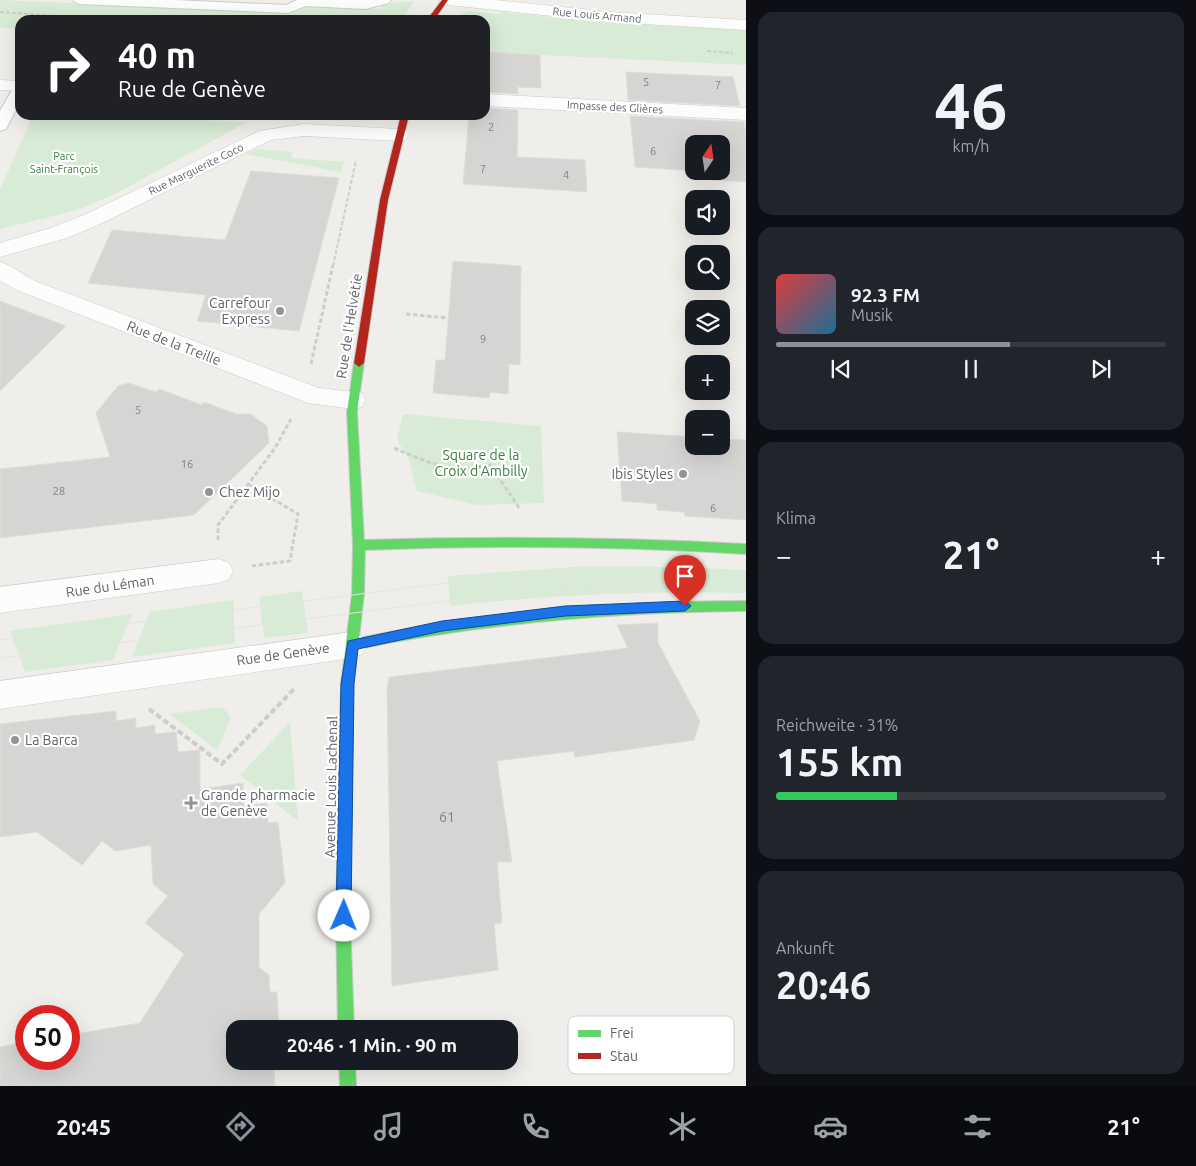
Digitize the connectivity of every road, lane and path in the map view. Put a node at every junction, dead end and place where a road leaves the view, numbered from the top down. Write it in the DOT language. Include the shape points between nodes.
graph roads {
  1 [pos="79,0"];
  2 [pos="384,0"];
  3 [pos="447,0"];
  4 [pos="434,15"];
  5 [pos="746,25"];
  6 [pos="0,84"];
  7 [pos="15,86"];
  8 [pos="15,97"];
  9 [pos="490,100"];
  10 [pos="746,114"];
  11 [pos="403,120"];
  12 [pos="0,126"];
  13 [pos="344,131"];
  14 [pos="399,135"];
  15 [pos="0,259"];
  16 [pos="406,314"];
  17 [pos="448,318"];
  18 [pos="304,392"];
  19 [pos="353,400"];
  20 [pos="394,448"];
  21 [pos="248,484"];
  22 [pos="523,514"];
  23 [pos="359,546"];
  24 [pos="746,549"];
  25 [pos="219,571"];
  26 [pos="0,600"];
  27 [pos="746,606"];
  28 [pos="352,644"];
  29 [pos="296,686"];
  30 [pos="0,695"];
  31 [pos="147,708"];
  32 [pos="346,1020"];
  33 [pos="347,1070"];
  34 [pos="348,1086"];
  1 -- 2 [label="lane" via="288,9 304,2 365,5"];
  3 -- 4 [label="main road"];
  3 -- 5 [label="street, Rue Louis Armand" via="619,18"];
  6 -- 7 [label="street"];
  8 -- 12 [label="lane"];
  9 -- 10 [label="street, Impasse des Glières"];
  11 -- 14 [label="main road, Rue de l'Helvétie"];
  13 -- 14 [label="street, Rue Marguerite Coco"];
  13 -- 15 [label="street, Rue Marguerite Coco" via="296,130 258,138 91,220"];
  13 -- 18 [label="path" via="346,144 357,155"];
  14 -- 19 [label="main road, Rue de l'Helvétie" via="384,200"];
  15 -- 18 [label="street, Rue de la Treille" via="9,277 27,286"];
  16 -- 17 [label="path"];
  18 -- 19 [label="street, Rue de la Treille" via="317,398"];
  18 -- 21 [label="path" via="275,448"];
  19 -- 23 [label="main road, Rue de l'Helvétie"];
  20 -- 22 [label="path" via="453,471 490,465"];
  21 -- 25 [label="path" via="218,525"];
  21 -- 25 [label="path" via="298,514 290,561"];
  23 -- 24 [label="main road" via="569,540"];
  23 -- 28 [label="main road, Avenue Louis Lachenal"];
  25 -- 26 [label="street, Rue du Léman"];
  27 -- 28 [label="main road, Rue de Genève" via="565,611 442,626"];
  28 -- 30 [label="street, Rue de Genève"];
  28 -- 32 [label="main road, Avenue Louis Lachenal" via="348,684 344,896"];
  29 -- 31 [label="path" via="222,764"];
  33 -- 34 [label="main road"];
}
